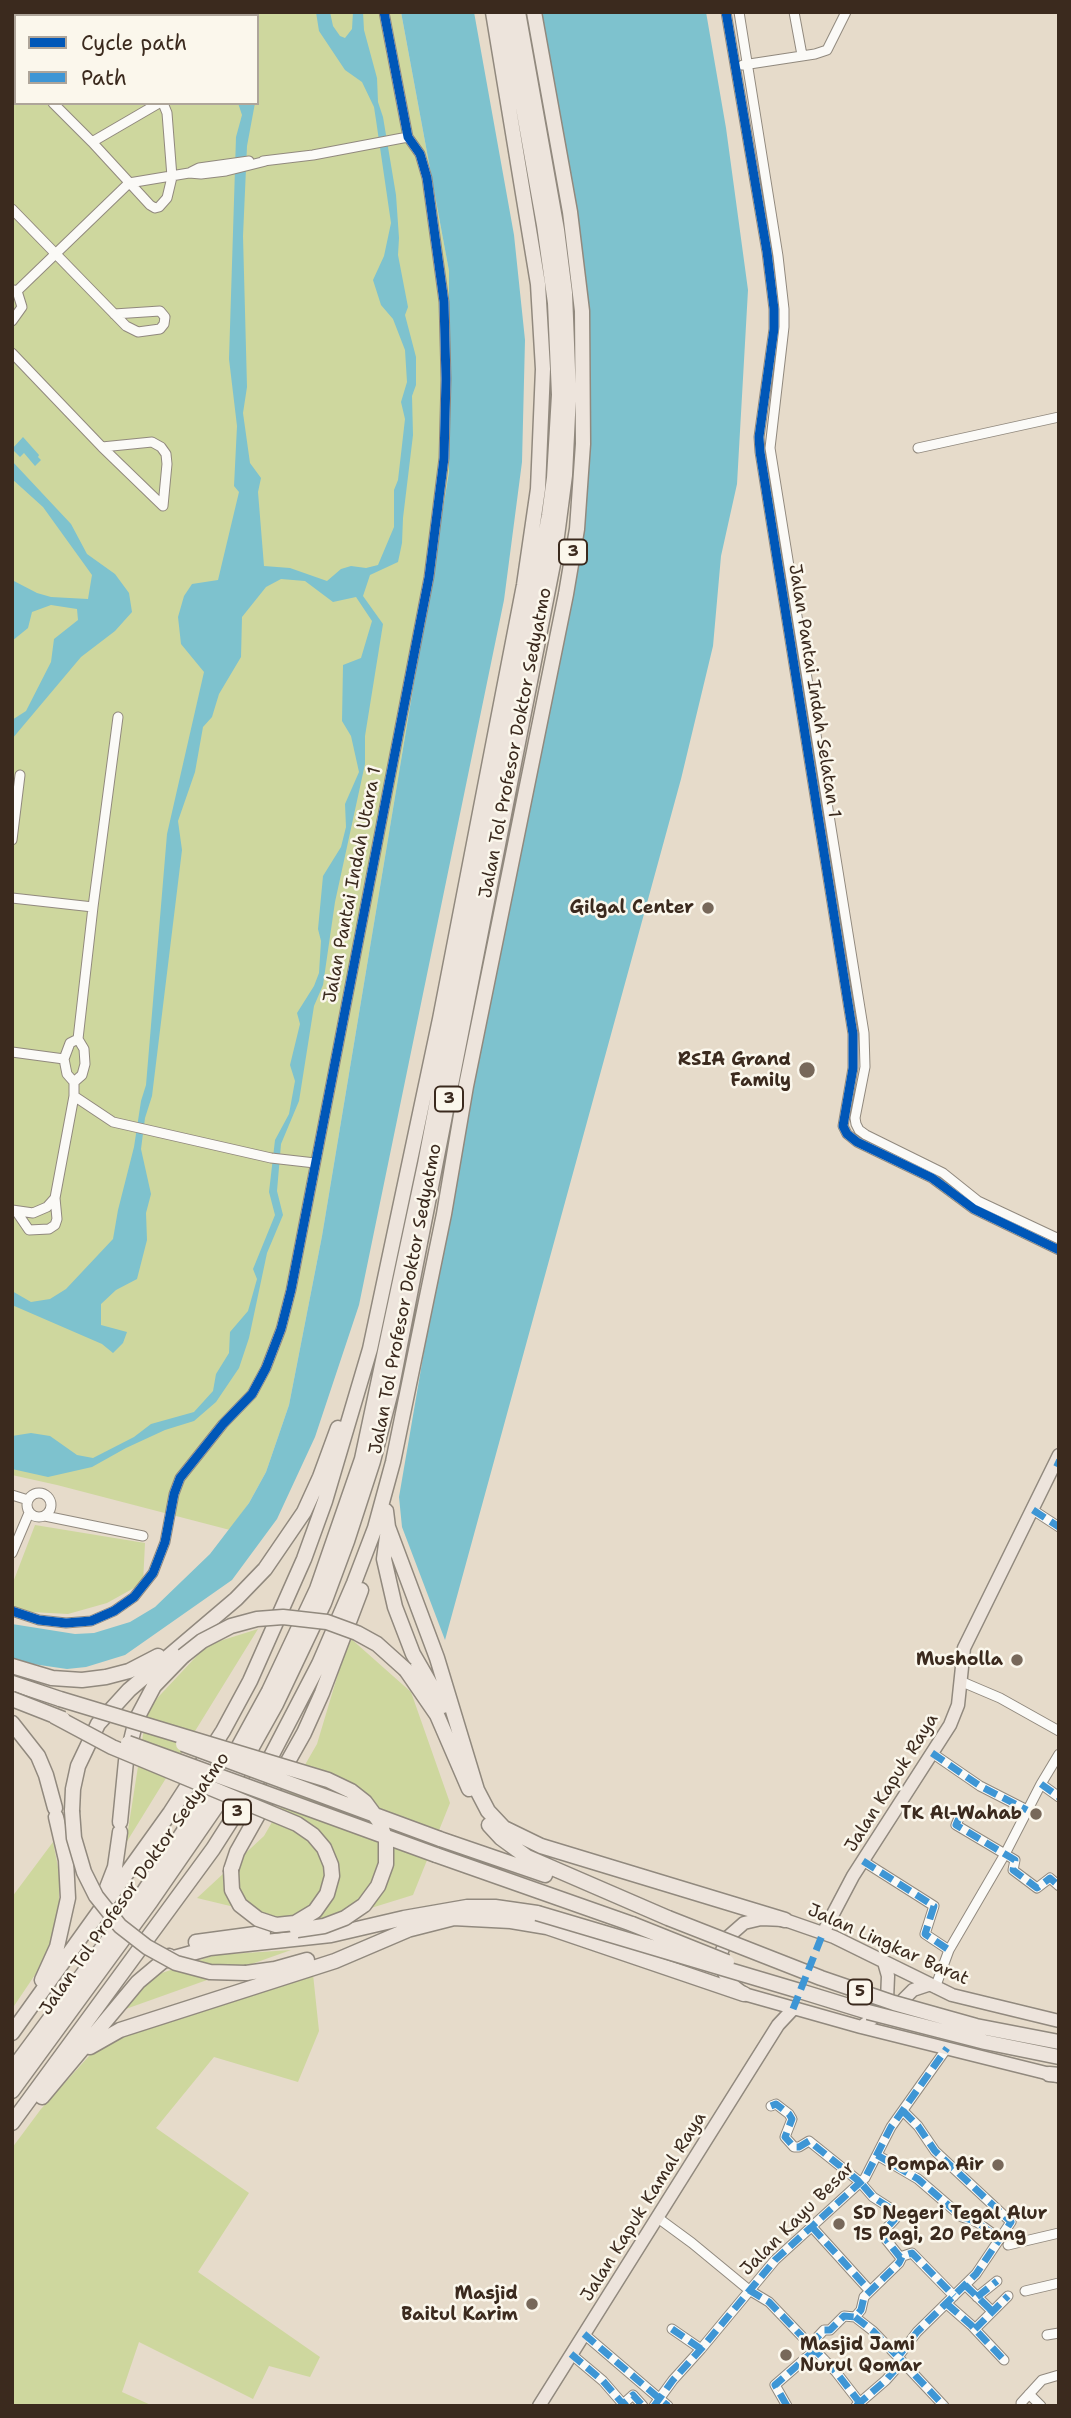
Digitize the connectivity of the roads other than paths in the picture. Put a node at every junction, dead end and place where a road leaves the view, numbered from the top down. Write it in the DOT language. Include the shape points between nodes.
graph roads {
  1 [pos="384,12"];
  2 [pos="493,12"];
  3 [pos="506,12"];
  4 [pos="518,12"];
  5 [pos="534,12"];
  6 [pos="726,12"];
  7 [pos="739,12"];
  8 [pos="794,12"];
  9 [pos="846,12"];
  10 [pos="802,55"];
  11 [pos="747,64"];
  12 [pos="736,66"];
  13 [pos="55,105"];
  14 [pos="157,105"];
  15 [pos="162,105"];
  16 [pos="408,137"];
  17 [pos="92,142"];
  18 [pos="172,177"];
  19 [pos="129,183"];
  20 [pos="12,209"];
  21 [pos="56,253"];
  22 [pos="15,290"];
  23 [pos="778,300"];
  24 [pos="114,314"];
  25 [pos="12,321"];
  26 [pos="12,353"];
  27 [pos="1059,417"];
  28 [pos="103,447"];
  29 [pos="918,448"];
  30 [pos="118,717"];
  31 [pos="20,775"];
  32 [pos="12,840"];
  33 [pos="12,898"];
  34 [pos="93,907"];
  35 [pos="78,1039"];
  36 [pos="12,1052"];
  37 [pos="64,1059"];
  38 [pos="74,1082"];
  39 [pos="74,1096"];
  40 [pos="315,1163"];
  41 [pos="55,1198"];
  42 [pos="14,1210"];
  43 [pos="1059,1239"];
  44 [pos="1059,1250"];
  45 [pos="386,1280"];
  46 [pos="1058,1460"];
  47 [pos="393,1462"];
  48 [pos="12,1495"];
  49 [pos="28,1500"];
  50 [pos="1033,1510"];
  51 [pos="386,1511"];
  52 [pos="29,1513"];
  53 [pos="45,1516"];
  54 [pos="388,1527"];
  55 [pos="1059,1527"];
  56 [pos="143,1536"];
  57 [pos="12,1553"];
  58 [pos="224,1609"];
  59 [pos="12,1611"];
  60 [pos="12,1666"];
  61 [pos="960,1681"];
  62 [pos="12,1683"];
  63 [pos="12,1699"];
  64 [pos="60,1699"];
  65 [pos="54,1716"];
  66 [pos="12,1723"];
  67 [pos="1059,1731"];
  68 [pos="932,1753"];
  69 [pos="1059,1754"];
  70 [pos="1041,1784"];
  71 [pos="1059,1797"];
  72 [pos="478,1810"];
  73 [pos="1027,1810"];
  74 [pos="959,1818"];
  75 [pos="1005,1854"];
  76 [pos="863,1861"];
  77 [pos="1059,1886"];
  78 [pos="637,1906"];
  79 [pos="532,1912"];
  80 [pos="95,1918"];
  81 [pos="453,1918"];
  82 [pos="785,1920"];
  83 [pos="407,1923"];
  84 [pos="823,1933"];
  85 [pos="949,1950"];
  86 [pos="163,1961"];
  87 [pos="884,1962"];
  88 [pos="931,1987"];
  89 [pos="803,1992"];
  90 [pos="744,1994"];
  91 [pos="778,2005"];
  92 [pos="793,2010"];
  93 [pos="26,2012"];
  94 [pos="1059,2021"];
  95 [pos="778,2025"];
  96 [pos="861,2027"];
  97 [pos="12,2034"];
  98 [pos="911,2039"];
  99 [pos="1059,2042"];
  100 [pos="947,2049"];
  101 [pos="1059,2057"];
  102 [pos="75,2059"];
  103 [pos="12,2070"];
  104 [pos="1056,2075"];
  105 [pos="12,2091"];
  106 [pos="771,2106"];
  107 [pos="903,2111"];
  108 [pos="12,2123"];
  109 [pos="12,2133"];
  110 [pos="877,2155"];
  111 [pos="860,2182"];
  112 [pos="658,2218"];
  113 [pos="812,2227"];
  114 [pos="1059,2233"];
  115 [pos="1001,2243"];
  116 [pos="902,2257"];
  117 [pos="997,2281"];
  118 [pos="1059,2283"];
  119 [pos="965,2285"];
  120 [pos="749,2290"];
  121 [pos="870,2291"];
  122 [pos="1025,2291"];
  123 [pos="954,2296"];
  124 [pos="1007,2296"];
  125 [pos="977,2297"];
  126 [pos="947,2304"];
  127 [pos="992,2311"];
  128 [pos="855,2317"];
  129 [pos="672,2329"];
  130 [pos="975,2329"];
  131 [pos="1059,2333"];
  132 [pos="584,2334"];
  133 [pos="1047,2335"];
  134 [pos="813,2348"];
  135 [pos="701,2349"];
  136 [pos="571,2354"];
  137 [pos="900,2359"];
  138 [pos="1004,2360"];
  139 [pos="1059,2375"];
  140 [pos="1029,2394"];
  141 [pos="657,2402"];
  142 [pos="1021,2403"];
  143 [pos="858,2404"];
  144 [pos="539,2406"];
  145 [pos="643,2406"];
  146 [pos="668,2406"];
  147 [pos="787,2406"];
  148 [pos="944,2406"];
  149 [pos="1041,2406"];
  1 -- 16 [label="street, Jalan Pantai Indah Utara 1"];
  2 -- 45 [label="highway, Jalan Tol Profesor Doktor Sedyatmo / 3" via="538,284 541,453 524,585"];
  3 -- 103 [label="highway, Jalan Tol Profesor Doktor Sedyatmo / 3" via="555,303 559,396 554,478 425,1164 362,1459 317,1589 240,1745 143,1893"];
  4 -- 105 [label="highway, Jalan Tol Profesor Doktor Sedyatmo / 3" via="565,293 569,395 565,475 554,559 391,1391 347,1541 276,1704 218,1804"];
  5 -- 47 [label="highway, Jalan Tol Profesor Doktor Sedyatmo / 3" via="570,212 582,311 583,444 576,529"];
  6 -- 12 [label="street, Jalan Pantai Indah Selatan 1"];
  7 -- 11 [label="street, Jalan Pantai Indah Selatan 1"];
  8 -- 10 [label="street"];
  9 -- 10 [label="street" via="827,50"];
  10 -- 11 [label="street"];
  11 -- 12 [label="street"];
  11 -- 23 [label="street, Jalan Pantai Indah Selatan 1" via="778,256"];
  12 -- 23 [label="street, Jalan Pantai Indah Selatan 1"];
  13 -- 17 [label="street"];
  14 -- 17 [label="street"];
  15 -- 18 [label="street" via="167,113"];
  16 -- 18 [label="street" via="199,168"];
  16 -- 40 [label="street, Jalan Pantai Indah Utara 1" via="421,154 427,178 444,302 444,458 429,577"];
  17 -- 19 [label="street"];
  18 -- 19 [label="street"];
  18 -- 19 [label="street" via="167,198 159,207 149,205"];
  19 -- 21 [label="street"];
  20 -- 21 [label="street"];
  21 -- 22 [label="street"];
  21 -- 24 [label="street"];
  22 -- 25 [label="street" via="22,307"];
  23 -- 43 [label="street, Jalan Pantai Indah Selatan 1" via="784,327 770,448 864,1033 865,1068 856,1124 866,1135 943,1173 978,1201"];
  23 -- 44 [label="street, Jalan Pantai Indah Selatan 1" via="760,447 853,1034 844,1126 857,1142 932,1178 974,1209"];
  24 -- 24 [label="street" via="138,331 160,329 165,317 160,312"];
  26 -- 28 [label="street"];
  27 -- 29 [label="street"];
  28 -- 28 [label="street" via="152,442 161,447 167,464 163,506"];
  30 -- 34 [label="street"];
  31 -- 32 [label="street"];
  33 -- 34 [label="street"];
  34 -- 35 [label="street"];
  35 -- 37 [label="street" via="70,1043"];
  35 -- 38 [label="street" via="85,1049 85,1064"];
  36 -- 37 [label="street"];
  37 -- 38 [label="street"];
  38 -- 39 [label="street"];
  39 -- 40 [label="street" via="107,1120 271,1158"];
  39 -- 41 [label="street"];
  40 -- 59 [label="street, Jalan Pantai Indah Utara 1" via="285,1316 266,1368 252,1394 180,1478 153,1573 134,1597 91,1621 39,1620"];
  41 -- 42 [label="street" via="33,1213"];
  41 -- 42 [label="street" via="57,1219 49,1228 29,1230"];
  45 -- 58 [label="highway" via="334,1441 308,1505 277,1554"];
  45 -- 80 [label="highway, Jalan Tol Profesor Doktor Sedyatmo / 3" via="325,1501 271,1636 223,1731"];
  46 -- 50 [label="main road, Jalan Kapuk Raya"];
  47 -- 51 [label="highway"];
  47 -- 108 [label="highway, Jalan Tol Profesor Doktor Sedyatmo / 3" via="354,1583 319,1664 266,1766 214,1849"];
  48 -- 49 [label="street"];
  49 -- 52 [label="street"];
  49 -- 53 [label="street" via="36,1493 46,1495 51,1504"];
  50 -- 55 [label="street"];
  50 -- 61 [label="main road, Jalan Kapuk Raya" via="964,1648"];
  51 -- 54 [label="highway"];
  51 -- 65 [label="highway, bridge" via="322,1693 292,1755 237,1852 231,1870 232,1890 240,1905 258,1919 276,1925 295,1923 315,1911 332,1876 324,1848 313,1835 297,1824 112,1746"];
  52 -- 53 [label="street"];
  52 -- 57 [label="street"];
  53 -- 56 [label="street"];
  54 -- 72 [label="highway" via="384,1559 395,1607 413,1654 445,1710"];
  54 -- 82 [label="highway" via="437,1658 477,1790 504,1828 541,1846"];
  58 -- 60 [label="highway" via="159,1655 117,1674 63,1679"];
  58 -- 83 [label="highway, bridge" via="103,1716 80,1759 73,1789 76,1847 100,1902 120,1926 147,1947 176,1963 210,1972 246,1973 287,1966"];
  61 -- 67 [label="street"];
  61 -- 68 [label="main road, Jalan Kapuk Raya" via="954,1716"];
  62 -- 64 [label="highway"];
  63 -- 65 [label="highway, bridge"];
  64 -- 78 [label="highway, bridge"];
  64 -- 86 [label="highway, bridge" via="328,1780 365,1802 379,1821 386,1840 386,1864 364,1905 345,1918 324,1926 200,1941"];
  65 -- 89 [label="highway, bridge" via="632,1924"];
  66 -- 93 [label="highway" via="42,1762 66,1860 68,1888 57,1947"];
  68 -- 73 [label="street" via="980,1786"];
  68 -- 76 [label="main road, Jalan Kapuk Raya"];
  69 -- 70 [label="street"];
  70 -- 71 [label="street"];
  70 -- 73 [label="street"];
  72 -- 78 [label="highway" via="494,1832 527,1857"];
  72 -- 80 [label="highway, bridge" via="438,1715 406,1670 377,1644 349,1629 312,1619 257,1619 202,1641 154,1686 136,1720 126,1760 115,1867"];
  73 -- 75 [label="street"];
  74 -- 75 [label="street" via="956,1825"];
  75 -- 77 [label="street" via="1015,1860 1013,1870 1037,1888 1050,1878"];
  75 -- 85 [label="street"];
  76 -- 84 [label="main road, Jalan Kapuk Raya"];
  76 -- 85 [label="street" via="934,1906 925,1934"];
  78 -- 99 [label="highway, 5, bridge" via="894,2004"];
  79 -- 81 [label="highway"];
  79 -- 83 [label="highway" via="467,1907"];
  79 -- 89 [label="highway, bridge"];
  80 -- 93 [label="highway, Jalan Tol Profesor Doktor Sedyatmo / 3"];
  81 -- 83 [label="highway"];
  81 -- 90 [label="highway" via="547,1927"];
  82 -- 84 [label="main road, Jalan Lingkar Barat"];
  82 -- 90 [label="main road" via="752,1920 728,1937 721,1965"];
  83 -- 86 [label="highway" via="197,1951"];
  83 -- 102 [label="highway" via="346,1957 105,2037"];
  84 -- 87 [label="main road, Jalan Lingkar Barat"];
  85 -- 88 [label="street"];
  86 -- 102 [label="highway" via="138,1982"];
  87 -- 88 [label="main road, Jalan Lingkar Barat"];
  87 -- 96 [label="main road" via="888,1976 884,2010"];
  88 -- 94 [label="main road, Jalan Lingkar Barat"];
  88 -- 98 [label="main road" via="913,1990 900,2007 902,2028"];
  89 -- 101 [label="highway, 5, bridge" via="891,2019"];
  90 -- 91 [label="main road"];
  91 -- 92 [label="main road"];
  91 -- 95 [label="main road"];
  92 -- 95 [label="main road, Jalan Kapuk Kamal Raya"];
  92 -- 96 [label="main road"];
  93 -- 97 [label="highway, Jalan Tol Profesor Doktor Sedyatmo / 3"];
  95 -- 112 [label="main road, Jalan Kapuk Kamal Raya"];
  96 -- 98 [label="main road"];
  98 -- 100 [label="main road"];
  100 -- 104 [label="main road"];
  100 -- 107 [label="street, Jalan Kayu Besar"];
  102 -- 109 [label="highway"];
  106 -- 111 [label="street" via="776,2104 792,2119 785,2137 794,2147 809,2141"];
  107 -- 110 [label="street, Jalan Kayu Besar"];
  107 -- 115 [label="street" via="935,2151 1010,2220"];
  110 -- 111 [label="street, Jalan Kayu Besar"];
  110 -- 115 [label="street" via="918,2179"];
  111 -- 113 [label="street, Jalan Kayu Besar"];
  111 -- 116 [label="street" via="894,2214 883,2235"];
  112 -- 120 [label="street"];
  112 -- 132 [label="main road, Jalan Kapuk Kamal Raya"];
  113 -- 120 [label="street, Jalan Kayu Besar"];
  113 -- 121 [label="street"];
  114 -- 115 [label="street"];
  115 -- 119 [label="street"];
  116 -- 121 [label="street"];
  116 -- 123 [label="street" via="912,2253"];
  117 -- 125 [label="street"];
  118 -- 122 [label="street"];
  119 -- 123 [label="street"];
  119 -- 125 [label="street"];
  120 -- 134 [label="street" via="769,2302"];
  120 -- 135 [label="street, Jalan Kayu Besar"];
  121 -- 128 [label="street"];
  123 -- 126 [label="street"];
  124 -- 127 [label="street"];
  125 -- 127 [label="street"];
  126 -- 130 [label="street"];
  126 -- 137 [label="street" via="917,2332"];
  127 -- 130 [label="street"];
  128 -- 134 [label="street" via="844,2316 824,2330"];
  128 -- 137 [label="street"];
  129 -- 135 [label="street"];
  130 -- 138 [label="street"];
  131 -- 133 [label="street"];
  132 -- 136 [label="main road, Jalan Kapuk Kamal Raya"];
  132 -- 141 [label="street"];
  134 -- 143 [label="street"];
  134 -- 147 [label="street" via="775,2385"];
  135 -- 141 [label="street, Jalan Kayu Besar"];
  136 -- 144 [label="main road, Jalan Kapuk Kamal Raya"];
  136 -- 145 [label="street" via="623,2404 633,2395"];
  137 -- 143 [label="street" via="886,2380"];
  137 -- 148 [label="street"];
  139 -- 140 [label="street" via="1042,2380"];
  140 -- 142 [label="street"];
  140 -- 149 [label="street"];
  141 -- 146 [label="street"];
}
